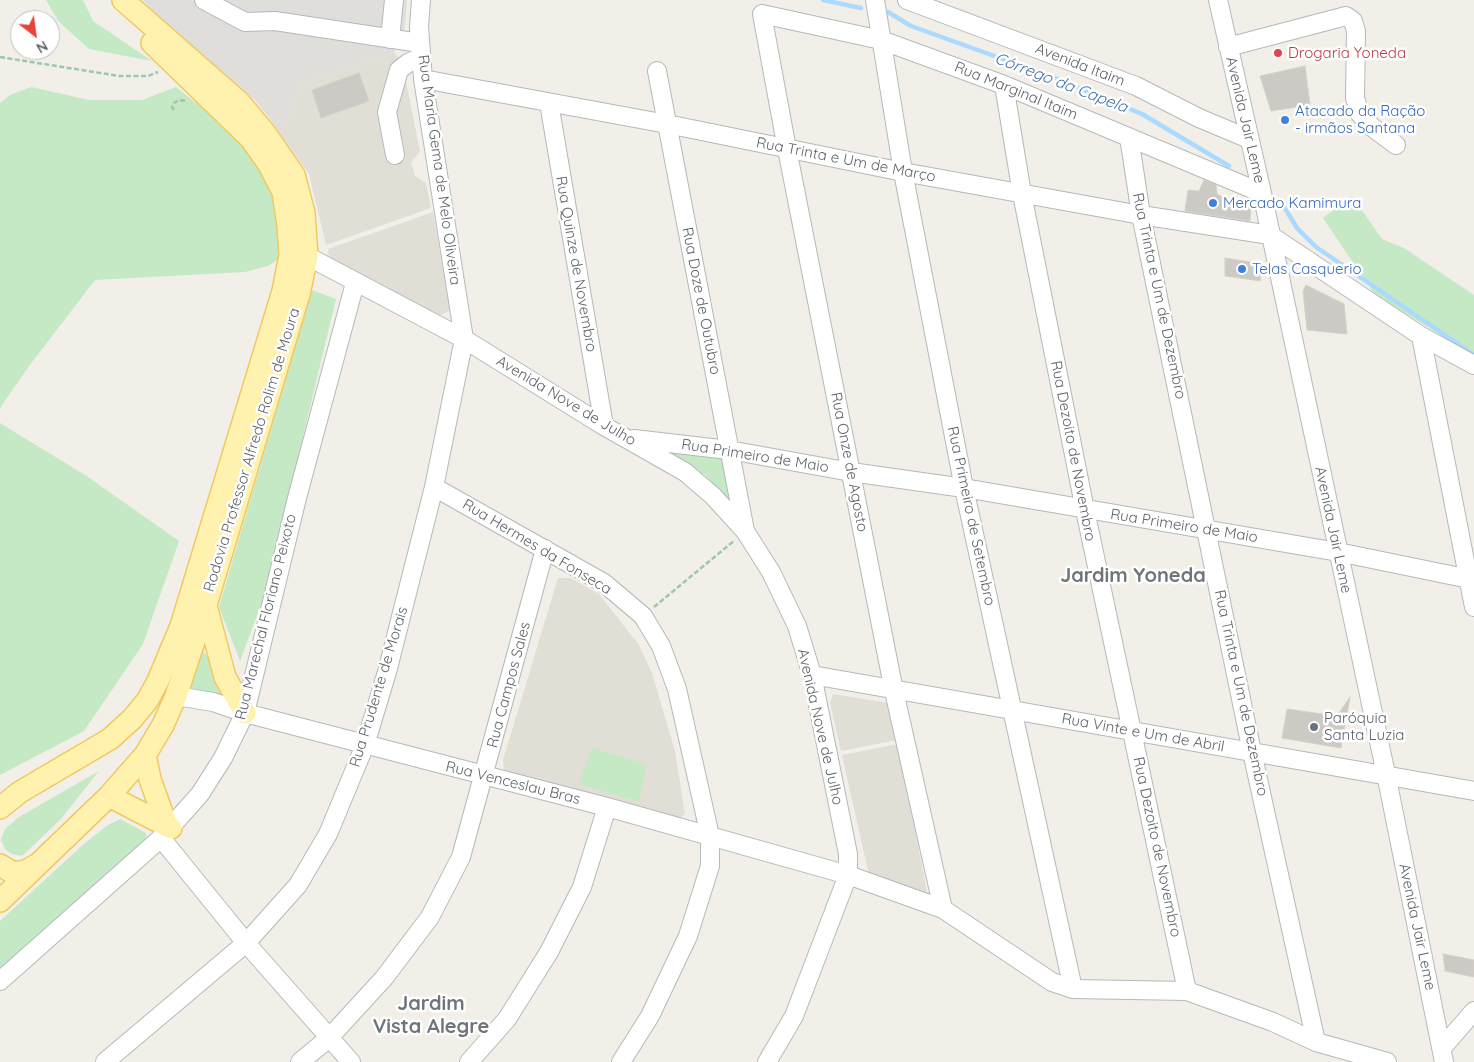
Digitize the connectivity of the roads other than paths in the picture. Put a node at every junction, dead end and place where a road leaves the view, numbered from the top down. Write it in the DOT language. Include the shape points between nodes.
graph roads {
  1 [pos="106,0"];
  2 [pos="124,0"];
  3 [pos="204,0"];
  4 [pos="394,0"];
  5 [pos="421,0"];
  6 [pos="875,0"];
  7 [pos="907,0"];
  8 [pos="1218,0"];
  9 [pos="762,14"];
  10 [pos="390,39"];
  11 [pos="881,40"];
  12 [pos="1228,47"];
  13 [pos="421,50"];
  14 [pos="657,71"];
  15 [pos="423,80"];
  16 [pos="1004,85"];
  17 [pos="549,103"];
  18 [pos="668,124"];
  19 [pos="1129,137"];
  20 [pos="1249,139"];
  21 [pos="1396,145"];
  22 [pos="786,149"];
  23 [pos="395,155"];
  24 [pos="903,172"];
  25 [pos="1262,193"];
  26 [pos="1022,194"];
  27 [pos="1141,215"];
  28 [pos="1270,235"];
  29 [pos="306,256"];
  30 [pos="355,283"];
  31 [pos="1421,336"];
  32 [pos="464,339"];
  33 [pos="1474,364"];
  34 [pos="604,426"];
  35 [pos="626,438"];
  36 [pos="729,450"];
  37 [pos="851,472"];
  38 [pos="434,487"];
  39 [pos="964,488"];
  40 [pos="1085,510"];
  41 [pos="1208,530"];
  42 [pos="745,531"];
  43 [pos="545,549"];
  44 [pos="1338,552"];
  45 [pos="1471,580"];
  46 [pos="206,605"];
  47 [pos="1474,607"];
  48 [pos="812,675"];
  49 [pos="894,690"];
  50 [pos="176,696"];
  51 [pos="1012,710"];
  52 [pos="245,713"];
  53 [pos="1133,731"];
  54 [pos="365,745"];
  55 [pos="1252,752"];
  56 [pos="145,754"];
  57 [pos="1386,774"];
  58 [pos="485,776"];
  59 [pos="1474,791"];
  60 [pos="109,796"];
  61 [pos="607,807"];
  62 [pos="0,808"];
  63 [pos="166,830"];
  64 [pos="710,836"];
  65 [pos="40,862"];
  66 [pos="0,865"];
  67 [pos="848,874"];
  68 [pos="0,902"];
  69 [pos="943,909"];
  70 [pos="246,943"];
  71 [pos="0,981"];
  72 [pos="1073,989"];
  73 [pos="1187,991"];
  74 [pos="1474,1011"];
  75 [pos="329,1038"];
  76 [pos="1316,1042"];
  77 [pos="1443,1055"];
  78 [pos="105,1062"];
  79 [pos="300,1062"];
  80 [pos="351,1062"];
  81 [pos="469,1062"];
  82 [pos="621,1062"];
  83 [pos="767,1062"];
  84 [pos="1388,1062"];
  1 -- 62 [label="main road, Rodovia Professor Alfredo Rolim de Moura" via="251,139 283,192 290,255 283,291 181,626 147,701 110,739 20,792"];
  2 -- 29 [label="main road, Rodovia Professor Alfredo Rolim de Moura" via="240,103 265,133 294,175 304,213"];
  3 -- 10 [label="street" via="245,22 275,21"];
  4 -- 10 [label="street"];
  5 -- 13 [label="street, Rua Maria Gema de Melo Oliveira"];
  6 -- 11 [label="street, Rua Primeiro de Setembro"];
  7 -- 20 [label="street, Avenida Itaim" via="1136,86"];
  8 -- 12 [label="street, Avenida Jair Leme"];
  9 -- 11 [label="street, Rua Marginal Itaim"];
  9 -- 22 [label="street, Rua Onze de Agosto"];
  10 -- 13 [label="street"];
  11 -- 16 [label="street, Rua Marginal Itaim"];
  11 -- 24 [label="street, Rua Primeiro de Setembro"];
  12 -- 20 [label="street, Avenida Jair Leme"];
  12 -- 21 [label="street" via="1346,16 1356,31 1355,98 1360,114"];
  13 -- 15 [label="street, Rua Maria Gema de Melo Oliveira"];
  13 -- 23 [label="street" via="399,70 386,112"];
  14 -- 18 [label="street, Rua Doze de Outubro"];
  15 -- 17 [label="street, Rua Trinta e Um de Março"];
  15 -- 32 [label="street, Rua Maria Gema de Melo Oliveira"];
  16 -- 19 [label="street, Rua Marginal Itaim"];
  16 -- 26 [label="street, Rua Dezoito de Novembro"];
  17 -- 18 [label="street, Rua Trinta e Um de Março"];
  17 -- 34 [label="street, Rua Quinze de Novembro"];
  18 -- 22 [label="street, Rua Trinta e Um de Março"];
  18 -- 36 [label="street, Rua Doze de Outubro"];
  19 -- 25 [label="street, Rua Marginal Itaim"];
  19 -- 27 [label="street, Rua Trinta e Um de Dezembro"];
  20 -- 25 [label="street, Avenida Jair Leme"];
  22 -- 24 [label="street, Rua Trinta e Um de Março"];
  22 -- 37 [label="street, Rua Onze de Agosto"];
  24 -- 26 [label="street, Rua Trinta e Um de Março"];
  24 -- 39 [label="street, Rua Primeiro de Setembro"];
  25 -- 28 [label="street, Avenida Jair Leme"];
  26 -- 27 [label="street, Rua Trinta e Um de Março"];
  26 -- 40 [label="street, Rua Dezoito de Novembro"];
  27 -- 28 [label="street, Rua Trinta e Um de Março"];
  27 -- 41 [label="street, Rua Trinta e Um de Dezembro"];
  28 -- 31 [label="street"];
  28 -- 44 [label="street, Avenida Jair Leme"];
  29 -- 30 [label="street, Avenida Nove de Julho"];
  29 -- 46 [label="main road, Rodovia Professor Alfredo Rolim de Moura" via="299,294"];
  30 -- 32 [label="street, Avenida Nove de Julho"];
  30 -- 52 [label="street, Rua Marechal Floriano Peixoto" via="297,498"];
  31 -- 33 [label="street"];
  31 -- 45 [label="street"];
  32 -- 34 [label="street, Avenida Nove de Julho"];
  32 -- 38 [label="street, Rua Prudente de Morais"];
  34 -- 35 [label="street, Avenida Nove de Julho"];
  35 -- 36 [label="street, Rua Primeiro de Maio"];
  35 -- 42 [label="street, Avenida Nove de Julho" via="685,472 713,496"];
  36 -- 37 [label="street, Rua Primeiro de Maio"];
  36 -- 42 [label="street, Rua Doze de Outubro"];
  37 -- 39 [label="street, Rua Primeiro de Maio"];
  37 -- 49 [label="street, Rua Onze de Agosto"];
  38 -- 43 [label="street, Rua Hermes da Fonseca"];
  38 -- 54 [label="street, Rua Prudente de Morais"];
  39 -- 40 [label="street, Rua Primeiro de Maio"];
  39 -- 51 [label="street, Rua Primeiro de Setembro"];
  40 -- 41 [label="street, Rua Primeiro de Maio"];
  40 -- 53 [label="street, Rua Dezoito de Novembro"];
  41 -- 44 [label="street, Rua Primeiro de Maio"];
  41 -- 55 [label="street, Rua Trinta e Um de Dezembro"];
  42 -- 48 [label="street, Avenida Nove de Julho" via="771,572 796,626"];
  43 -- 58 [label="street, Rua Campos Sales"];
  43 -- 64 [label="street, Rua Hermes da Fonseca" via="604,584 643,616 661,646 677,689"];
  44 -- 45 [label="street, Rua Primeiro de Maio"];
  44 -- 57 [label="street, Avenida Jair Leme"];
  45 -- 47 [label="street"];
  46 -- 50 [label="main road, Rodovia Professor Alfredo Rolim de Moura"];
  46 -- 52 [label="main road" via="225,678"];
  48 -- 49 [label="street, Rua Vinte e Um de Abril"];
  48 -- 67 [label="street, Avenida Nove de Julho" via="848,854"];
  49 -- 51 [label="street, Rua Vinte e Um de Abril"];
  49 -- 69 [label="street, Rua Onze de Agosto"];
  50 -- 52 [label="street, Rua Venceslau Bras" via="213,702"];
  50 -- 56 [label="main road, Rodovia Professor Alfredo Rolim de Moura"];
  51 -- 53 [label="street, Rua Vinte e Um de Abril"];
  51 -- 72 [label="street, Rua Primeiro de Setembro"];
  52 -- 54 [label="street, Rua Venceslau Bras"];
  52 -- 63 [label="street, Rua Marechal Floriano Peixoto" via="223,758 200,794"];
  53 -- 55 [label="street, Rua Vinte e Um de Abril"];
  53 -- 73 [label="street, Rua Dezoito de Novembro"];
  54 -- 58 [label="street, Rua Venceslau Bras"];
  54 -- 70 [label="street, Rua Prudente de Morais" via="328,834 298,885"];
  55 -- 57 [label="street, Rua Vinte e Um de Abril"];
  55 -- 76 [label="street, Rua Trinta e Um de Dezembro"];
  56 -- 60 [label="main road, Rodovia Professor Alfredo Rolim de Moura"];
  56 -- 63 [label="main road"];
  57 -- 59 [label="street, Rua Vinte e Um de Abril"];
  57 -- 77 [label="street, Avenida Jair Leme"];
  58 -- 61 [label="street, Rua Venceslau Bras"];
  58 -- 75 [label="street, Rua Campos Sales" via="461,857 430,917 384,978"];
  60 -- 63 [label="main road"];
  60 -- 65 [label="main road, Rodovia Professor Alfredo Rolim de Moura"];
  61 -- 64 [label="street, Rua Venceslau Bras"];
  61 -- 81 [label="street" via="582,887 549,952 506,1019"];
  63 -- 70 [label="street"];
  63 -- 71 [label="street, Rua Marechal Floriano Peixoto"];
  64 -- 67 [label="street, Rua Venceslau Bras"];
  64 -- 82 [label="street, Rua Hermes da Fonseca" via="710,866 688,936 650,1016"];
  65 -- 66 [label="main road" via="26,871 13,872"];
  65 -- 68 [label="main road, Rodovia Professor Alfredo Rolim de Moura"];
  67 -- 69 [label="street"];
  67 -- 83 [label="street" via="794,1016"];
  69 -- 72 [label="street" via="1052,982"];
  70 -- 75 [label="street"];
  70 -- 78 [label="street, Rua Prudente de Morais"];
  72 -- 73 [label="street"];
  73 -- 76 [label="street"];
  74 -- 77 [label="street"];
  75 -- 79 [label="street, Rua Campos Sales"];
  75 -- 80 [label="street"];
  76 -- 84 [label="street"];
}
